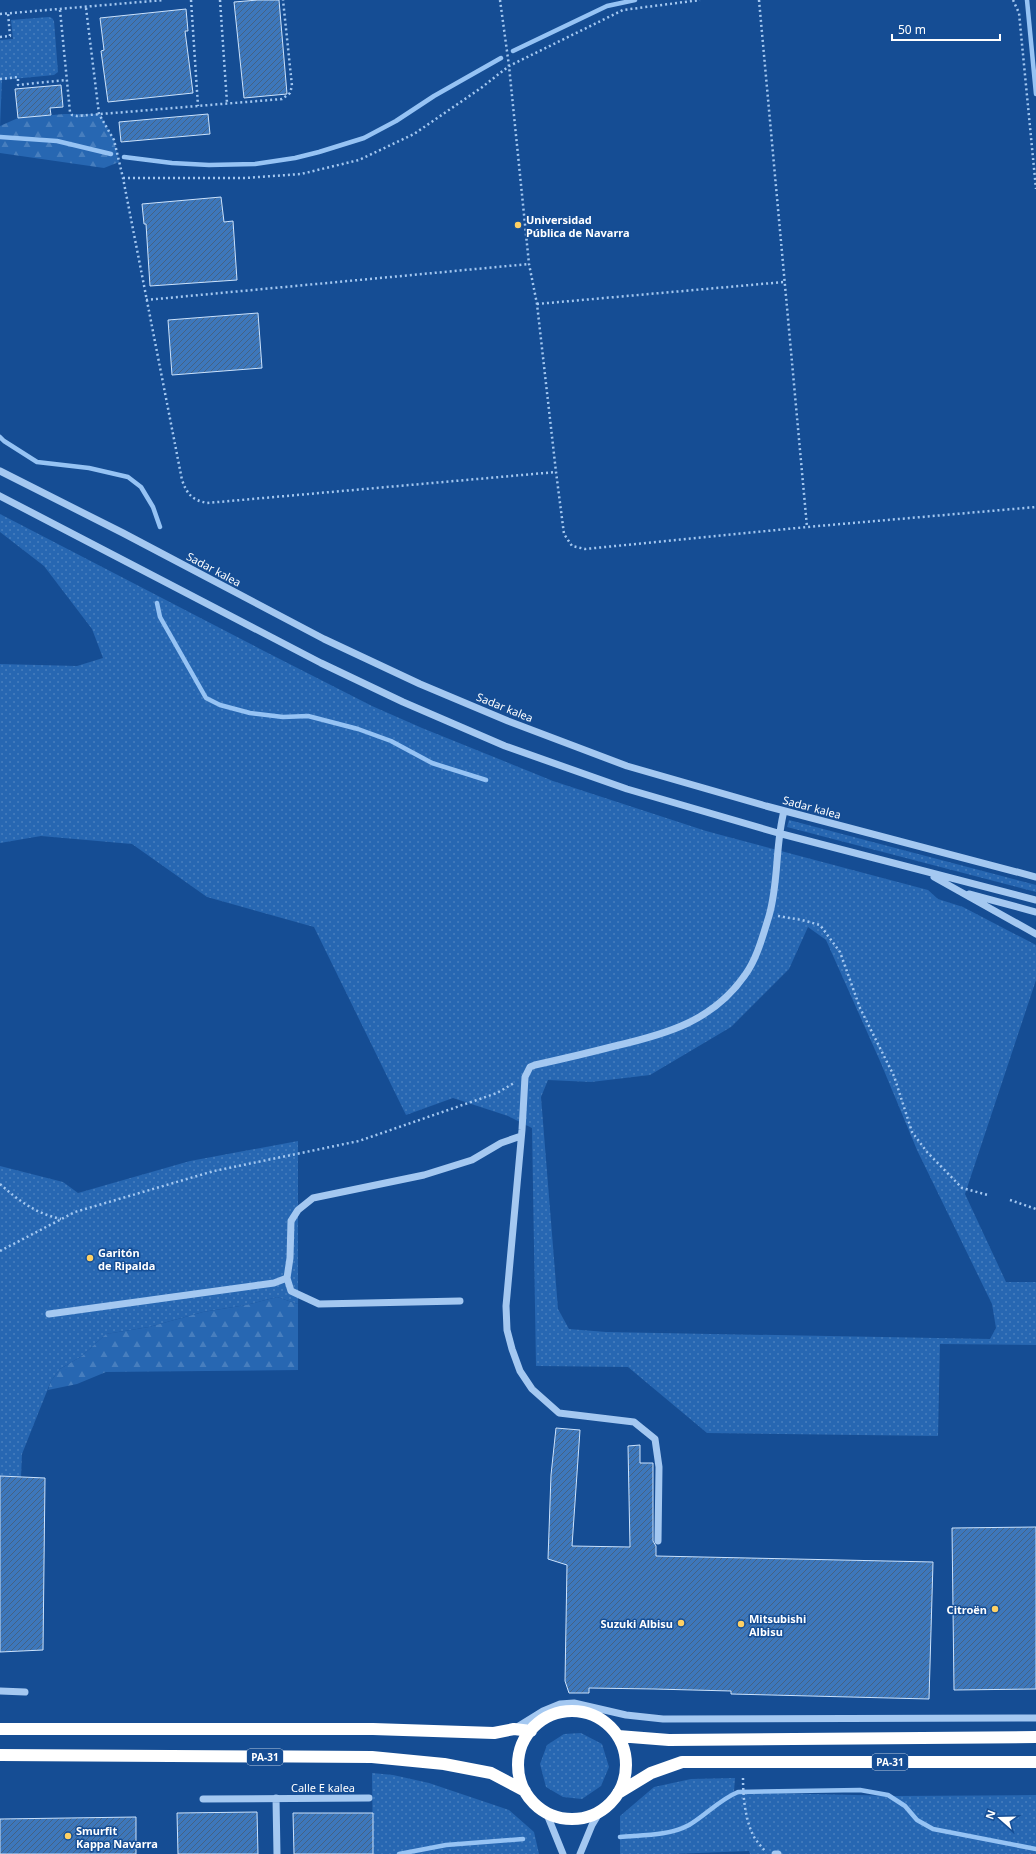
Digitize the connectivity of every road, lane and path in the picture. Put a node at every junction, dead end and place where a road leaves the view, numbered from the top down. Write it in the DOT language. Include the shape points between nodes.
graph roads {
  1 [pos="164,0"];
  2 [pos="191,0"];
  3 [pos="220,0"];
  4 [pos="283,0"];
  5 [pos="500,0"];
  6 [pos="700,0"];
  7 [pos="759,0"];
  8 [pos="1013,0"];
  9 [pos="86,8"];
  10 [pos="60,10"];
  11 [pos="8,13"];
  12 [pos="0,14"];
  13 [pos="0,37"];
  14 [pos="509,66"];
  15 [pos="0,79"];
  16 [pos="66,80"];
  17 [pos="227,103"];
  18 [pos="198,106"];
  19 [pos="100,114"];
  20 [pos="123,178"];
  21 [pos="1036,189"];
  22 [pos="529,264"];
  23 [pos="784,282"];
  24 [pos="146,300"];
  25 [pos="537,304"];
  26 [pos="0,471"];
  27 [pos="556,472"];
  28 [pos="0,496"];
  29 [pos="1036,507"];
  30 [pos="807,527"];
  31 [pos="784,811"];
  32 [pos="778,833"];
  33 [pos="925,872"];
  34 [pos="1036,877"];
  35 [pos="957,890"];
  36 [pos="1036,900"];
  37 [pos="1036,912"];
  38 [pos="770,914"];
  39 [pos="1036,934"];
  40 [pos="525,1077"];
  41 [pos="521,1136"];
  42 [pos="0,1184"];
  43 [pos="988,1195"];
  44 [pos="1010,1200"];
  45 [pos="1036,1209"];
  46 [pos="61,1219"];
  47 [pos="0,1251"];
  48 [pos="287,1278"];
  49 [pos="460,1300"];
  50 [pos="49,1314"];
  51 [pos="658,1541"];
  52 [pos="0,1691"];
  53 [pos="24,1692"];
  54 [pos="1036,1718"];
  55 [pos="0,1729"];
  56 [pos="514,1729"];
  57 [pos="531,1731"];
  58 [pos="618,1736"];
  59 [pos="1036,1738"];
  60 [pos="0,1755"];
  61 [pos="1036,1762"];
  62 [pos="742,1778"];
  63 [pos="525,1791"];
  64 [pos="618,1793"];
  65 [pos="276,1798"];
  66 [pos="369,1798"];
  67 [pos="202,1799"];
  68 [pos="601,1810"];
  69 [pos="546,1812"];
  70 [pos="277,1854"];
  71 [pos="563,1854"];
  72 [pos="580,1854"];
  73 [pos="768,1854"];
  1 -- 9 [label="path"];
  2 -- 18 [label="path"];
  3 -- 17 [label="path"];
  4 -- 17 [label="path" via="292,86 290,93 282,99"];
  5 -- 14 [label="path"];
  6 -- 14 [label="path" via="623,10"];
  7 -- 23 [label="path"];
  8 -- 21 [label="path" via="1019,13"];
  9 -- 10 [label="path"];
  9 -- 19 [label="path"];
  10 -- 11 [label="path"];
  10 -- 16 [label="path"];
  11 -- 12 [label="path"];
  11 -- 13 [label="path" via="10,36"];
  14 -- 20 [label="path" via="414,134 359,160 301,174 245,178"];
  14 -- 22 [label="path"];
  15 -- 16 [label="path" via="18,77 18,85"];
  16 -- 19 [label="path" via="72,115"];
  17 -- 18 [label="path"];
  18 -- 19 [label="path"];
  19 -- 20 [label="path" via="114,140"];
  20 -- 24 [label="path"];
  22 -- 24 [label="path"];
  22 -- 25 [label="path"];
  23 -- 25 [label="path"];
  23 -- 30 [label="path"];
  24 -- 27 [label="path" via="182,480 190,496 197,501 207,503"];
  25 -- 27 [label="path"];
  26 -- 31 [label="street, Sadar kalea" via="123,532 324,639 420,684 627,766"];
  27 -- 30 [label="path" via="564,534 572,546 585,549"];
  28 -- 32 [label="street" via="321,663 403,702 505,746 628,789"];
  29 -- 30 [label="path"];
  31 -- 32 [label="street"];
  31 -- 34 [label="street, Sadar kalea"];
  32 -- 33 [label="street"];
  32 -- 38 [label="street" via="776,875"];
  33 -- 35 [label="street"];
  33 -- 36 [label="street"];
  35 -- 37 [label="street"];
  35 -- 39 [label="street"];
  38 -- 40 [label="street" via="746,975 716,1006 694,1021 660,1036 535,1065 530,1067"];
  38 -- 43 [label="path" via="820,925 840,952 860,1008 894,1076 912,1132 927,1152 962,1188"];
  40 -- 41 [label="street"];
  40 -- 46 [label="path" via="497,1093 359,1141 214,1171 75,1212"];
  41 -- 48 [label="street" via="501,1143 472,1160 424,1175 313,1198 298,1210 292,1221"];
  41 -- 51 [label="street" via="506,1306 507,1330 512,1349 520,1371 532,1389 559,1414 634,1422 655,1439 659,1467"];
  42 -- 46 [label="path" via="28,1207 44,1215"];
  44 -- 45 [label="path"];
  46 -- 47 [label="path"];
  48 -- 49 [label="street" via="291,1291 319,1304"];
  48 -- 50 [label="street" via="274,1283"];
  52 -- 53 [label="street"];
  54 -- 56 [label="street" via="663,1719 626,1715 574,1703 560,1704 543,1711"];
  55 -- 56 [label="highway" via="373,1729 494,1733"];
  56 -- 57 [label="highway"];
  57 -- 58 [label="highway, PA-31" via="543,1719 576,1711 592,1715 607,1724"];
  57 -- 63 [label="highway, PA-31" via="522,1744 518,1760 519,1776"];
  58 -- 59 [label="highway, PA-31" via="669,1740"];
  58 -- 64 [label="highway, PA-31" via="624,1750 626,1765 624,1780"];
  60 -- 63 [label="highway, PA-31" via="372,1757 444,1764 491,1773"];
  61 -- 64 [label="highway, PA-31" via="682,1762 651,1773"];
  62 -- 73 [label="path" via="746,1813 754,1836"];
  63 -- 69 [label="highway, PA-31" via="534,1803"];
  64 -- 68 [label="highway, PA-31" via="607,1807"];
  65 -- 66 [label="street, Calle E kalea"];
  65 -- 67 [label="street, Calle E kalea"];
  65 -- 70 [label="street, Calle E kalea"];
  68 -- 69 [label="highway, PA-31" via="592,1816 574,1819 559,1818"];
  68 -- 72 [label="street"];
  69 -- 71 [label="street"];
}
